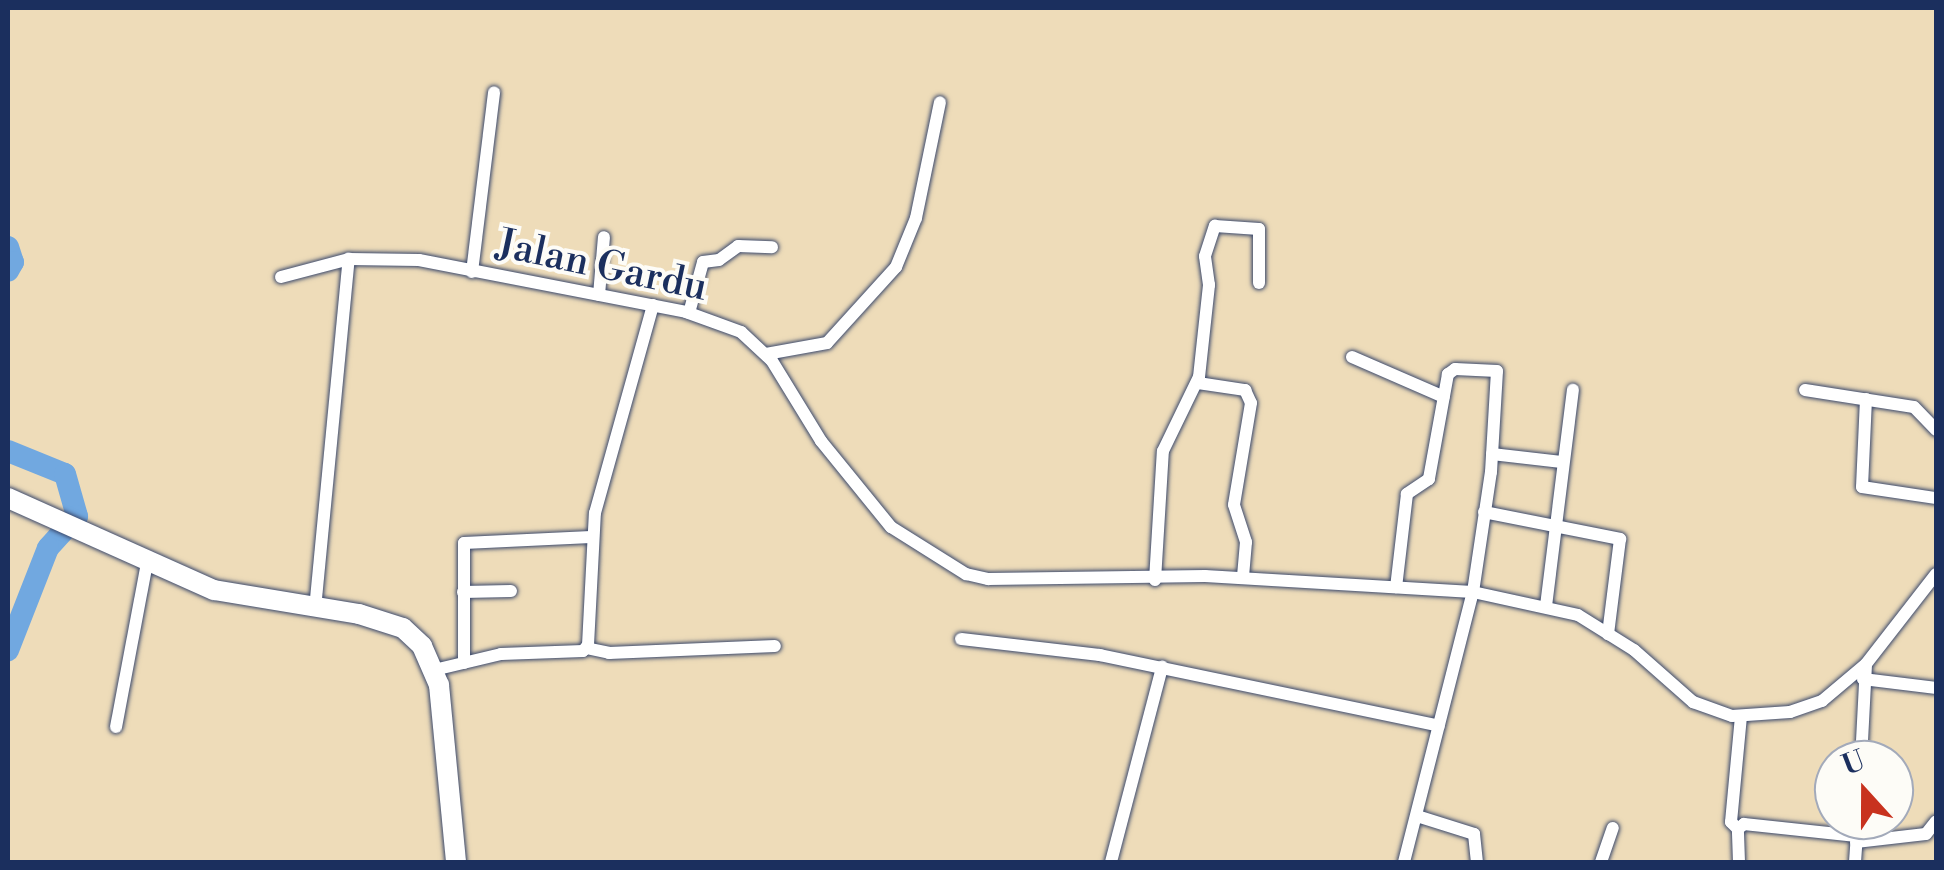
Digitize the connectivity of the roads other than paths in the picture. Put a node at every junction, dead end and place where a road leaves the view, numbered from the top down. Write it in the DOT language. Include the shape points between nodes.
graph roads {
  1 [pos="494,92"];
  2 [pos="940,102"];
  3 [pos="604,238"];
  4 [pos="772,248"];
  5 [pos="349,259"];
  6 [pos="472,272"];
  7 [pos="281,277"];
  8 [pos="1259,283"];
  9 [pos="599,295"];
  10 [pos="653,305"];
  11 [pos="690,313"];
  12 [pos="766,354"];
  13 [pos="1352,357"];
  14 [pos="1198,383"];
  15 [pos="1573,390"];
  16 [pos="1804,390"];
  17 [pos="1444,398"];
  18 [pos="1866,400"];
  19 [pos="1936,430"];
  20 [pos="1492,454"];
  21 [pos="1562,462"];
  22 [pos="8,498"];
  23 [pos="1936,498"];
  24 [pos="1484,512"];
  25 [pos="1553,526"];
  26 [pos="591,537"];
  27 [pos="147,562"];
  28 [pos="1936,574"];
  29 [pos="1243,578"];
  30 [pos="1155,580"];
  31 [pos="1396,587"];
  32 [pos="512,591"];
  33 [pos="463,592"];
  34 [pos="1470,600"];
  35 [pos="1546,606"];
  36 [pos="315,609"];
  37 [pos="1608,634"];
  38 [pos="961,640"];
  39 [pos="774,646"];
  40 [pos="586,648"];
  41 [pos="464,663"];
  42 [pos="1162,667"];
  43 [pos="434,670"];
  44 [pos="1862,672"];
  45 [pos="1936,688"];
  46 [pos="1741,716"];
  47 [pos="1439,726"];
  48 [pos="116,727"];
  49 [pos="1861,740"];
  50 [pos="1416,816"];
  51 [pos="1936,822"];
  52 [pos="1613,828"];
  53 [pos="1738,830"];
  54 [pos="1814,833"];
  55 [pos="1914,835"];
  56 [pos="456,862"];
  57 [pos="1111,862"];
  58 [pos="1404,862"];
  59 [pos="1478,862"];
  60 [pos="1601,862"];
  61 [pos="1739,862"];
  1 -- 6 [label="street"];
  2 -- 12 [label="street" via="916,218 896,267 827,344"];
  3 -- 9 [label="street"];
  4 -- 11 [label="street" via="738,246 722,259 703,262"];
  5 -- 6 [label="street, Jalan Gardu" via="418,260"];
  5 -- 7 [label="street, Jalan Gardu"];
  5 -- 36 [label="street"];
  6 -- 9 [label="street, Jalan Gardu"];
  8 -- 14 [label="street" via="1259,230 1215,226 1205,256 1209,290"];
  9 -- 10 [label="street, Jalan Gardu"];
  10 -- 11 [label="street, Jalan Gardu"];
  10 -- 26 [label="street"];
  11 -- 12 [label="street, Jalan Gardu" via="741,332"];
  12 -- 30 [label="street, Jalan Gardu" via="821,441 902,535 977,578"];
  13 -- 17 [label="street"];
  14 -- 29 [label="street" via="1245,390 1251,403 1234,506 1246,542"];
  14 -- 30 [label="street" via="1163,451"];
  15 -- 21 [label="street"];
  16 -- 18 [label="street"];
  17 -- 20 [label="street" via="1452,370 1498,373"];
  17 -- 31 [label="street" via="1429,479 1407,494"];
  18 -- 19 [label="street" via="1920,409"];
  18 -- 23 [label="street" via="1862,486"];
  20 -- 21 [label="street"];
  20 -- 24 [label="street"];
  21 -- 25 [label="street"];
  22 -- 27 [label="main road"];
  24 -- 25 [label="street"];
  24 -- 34 [label="street"];
  25 -- 35 [label="street"];
  25 -- 37 [label="street" via="1622,542"];
  26 -- 33 [label="street" via="466,542"];
  26 -- 40 [label="street"];
  27 -- 36 [label="main road" via="214,590"];
  27 -- 48 [label="street"];
  28 -- 44 [label="street"];
  29 -- 30 [label="street, Jalan Gardu"];
  29 -- 31 [label="street, Jalan Gardu"];
  31 -- 34 [label="street, Jalan Gardu"];
  32 -- 33 [label="street"];
  33 -- 41 [label="street"];
  34 -- 35 [label="street, Jalan Gardu"];
  34 -- 47 [label="street"];
  35 -- 37 [label="street, Jalan Gardu"];
  36 -- 43 [label="main road" via="389,621 422,646"];
  37 -- 46 [label="street, Jalan Gardu" via="1693,702"];
  38 -- 42 [label="street"];
  39 -- 40 [label="street" via="609,654"];
  40 -- 41 [label="street"];
  41 -- 43 [label="street"];
  42 -- 47 [label="street"];
  42 -- 57 [label="street"];
  43 -- 56 [label="main road"];
  44 -- 45 [label="street"];
  44 -- 46 [label="street" via="1840,690 1790,712"];
  44 -- 49 [label="street"];
  46 -- 53 [label="street" via="1731,822"];
  47 -- 50 [label="street"];
  50 -- 58 [label="street"];
  50 -- 59 [label="street" via="1474,834"];
  51 -- 55 [label="street" via="1926,834"];
  52 -- 60 [label="street"];
  53 -- 54 [label="street" via="1744,824"];
  53 -- 61 [label="street"];
}
